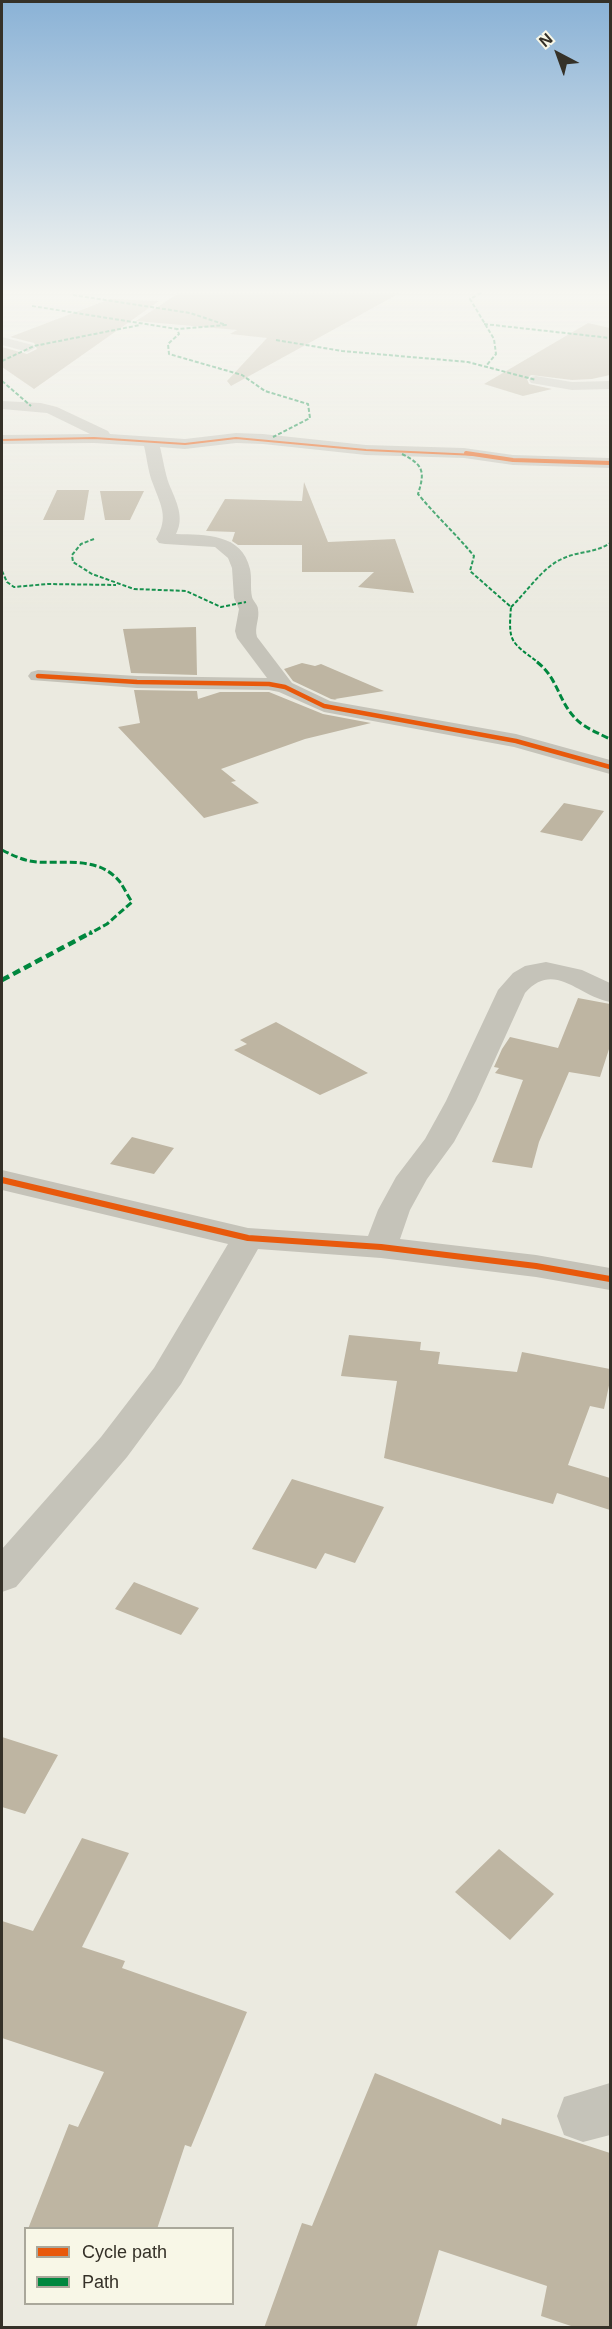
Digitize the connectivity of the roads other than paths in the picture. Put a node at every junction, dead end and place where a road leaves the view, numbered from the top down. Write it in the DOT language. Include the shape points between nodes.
graph roads {
  1 [pos="2,405"];
  2 [pos="111,438"];
  3 [pos="2,440"];
  4 [pos="151,442"];
  5 [pos="610,463"];
  6 [pos="38,676"];
  7 [pos="285,687"];
  8 [pos="610,767"];
  9 [pos="610,994"];
  10 [pos="2,1180"];
  11 [pos="248,1238"];
  12 [pos="381,1247"];
  13 [pos="610,1279"];
  14 [pos="2,1576"];
  1 -- 2 [label="street" via="52,410"];
  2 -- 3 [label="street"];
  2 -- 4 [label="street"];
  4 -- 5 [label="street" via="273,439 513,460"];
  4 -- 7 [label="street" via="171,512 172,526 165,539 221,543 236,556 243,598 249,609 247,638"];
  6 -- 7 [label="street"];
  7 -- 8 [label="street" via="324,706 516,741"];
  9 -- 12 [label="street" via="552,970 521,977 462,1101 394,1210"];
  10 -- 11 [label="street"];
  11 -- 12 [label="street"];
  11 -- 14 [label="street" via="168,1375 114,1447"];
  12 -- 13 [label="street"];
}
